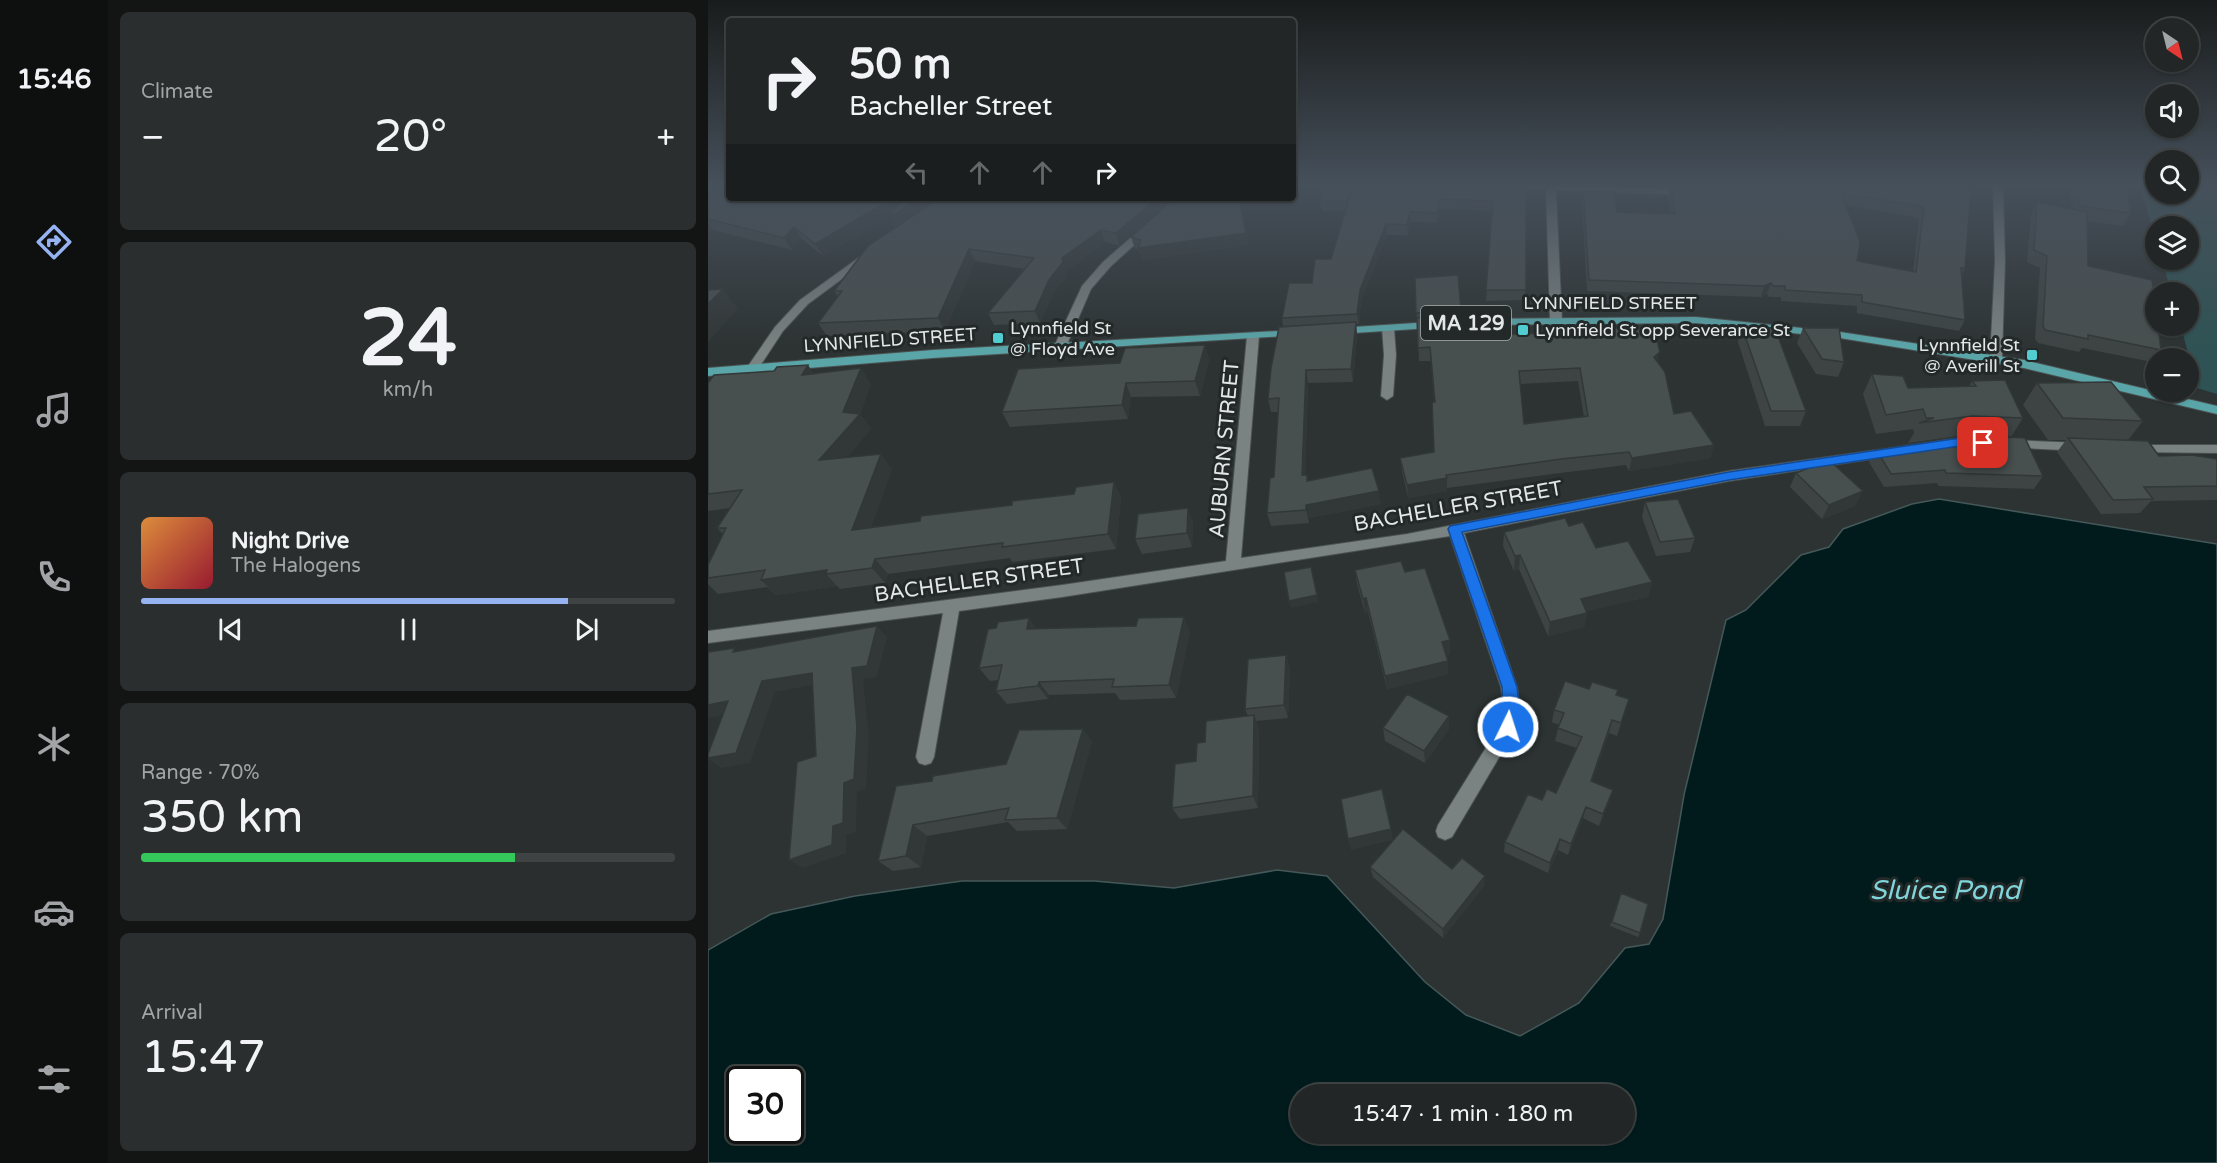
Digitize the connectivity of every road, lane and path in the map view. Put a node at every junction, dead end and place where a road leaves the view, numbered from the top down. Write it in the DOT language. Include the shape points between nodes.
graph roads {
  1 [pos="1136,239"];
  2 [pos="1553,239"];
  3 [pos="1999,239"];
  4 [pos="879,248"];
  5 [pos="1556,321"];
  6 [pos="1388,328"];
  7 [pos="1253,336"];
  8 [pos="1059,349"];
  9 [pos="1996,359"];
  10 [pos="752,369"];
  11 [pos="708,372"];
  12 [pos="1387,396"];
  13 [pos="2217,410"];
  14 [pos="1995,443"];
  15 [pos="2099,448"];
  16 [pos="2123,449"];
  17 [pos="2217,449"];
  18 [pos="1902,450"];
  19 [pos="1455,529"];
  20 [pos="1233,565"];
  21 [pos="952,605"];
  22 [pos="708,637"];
  23 [pos="925,757"];
  24 [pos="1446,831"];
  1 -- 8 [label="street" via="1086,288"];
  2 -- 5 [label="street"];
  3 -- 9 [label="street"];
  4 -- 10 [label="street" via="804,302 779,329"];
  5 -- 6 [label="main road, LYNNFIELD STREET / MA 129"];
  5 -- 9 [label="main road, LYNNFIELD STREET / MA 129" via="1696,320 1840,335"];
  6 -- 7 [label="main road, LYNNFIELD STREET / MA 129"];
  6 -- 12 [label="street"];
  7 -- 8 [label="main road, LYNNFIELD STREET / MA 129"];
  7 -- 20 [label="street, AUBURN STREET"];
  8 -- 10 [label="main road, LYNNFIELD STREET / MA 129" via="933,354"];
  9 -- 13 [label="main road, LYNNFIELD STREET / MA 129"];
  10 -- 11 [label="main road, LYNNFIELD STREET / MA 129"];
  14 -- 15 [label="street"];
  16 -- 17 [label="street"];
  18 -- 19 [label="street, BACHELLER STREET" via="1729,476"];
  19 -- 20 [label="street, BACHELLER STREET"];
  19 -- 24 [label="street" via="1500,654 1512,709 1508,727"];
  20 -- 21 [label="street, BACHELLER STREET"];
  21 -- 22 [label="street, BACHELLER STREET"];
  21 -- 23 [label="street"];
}
